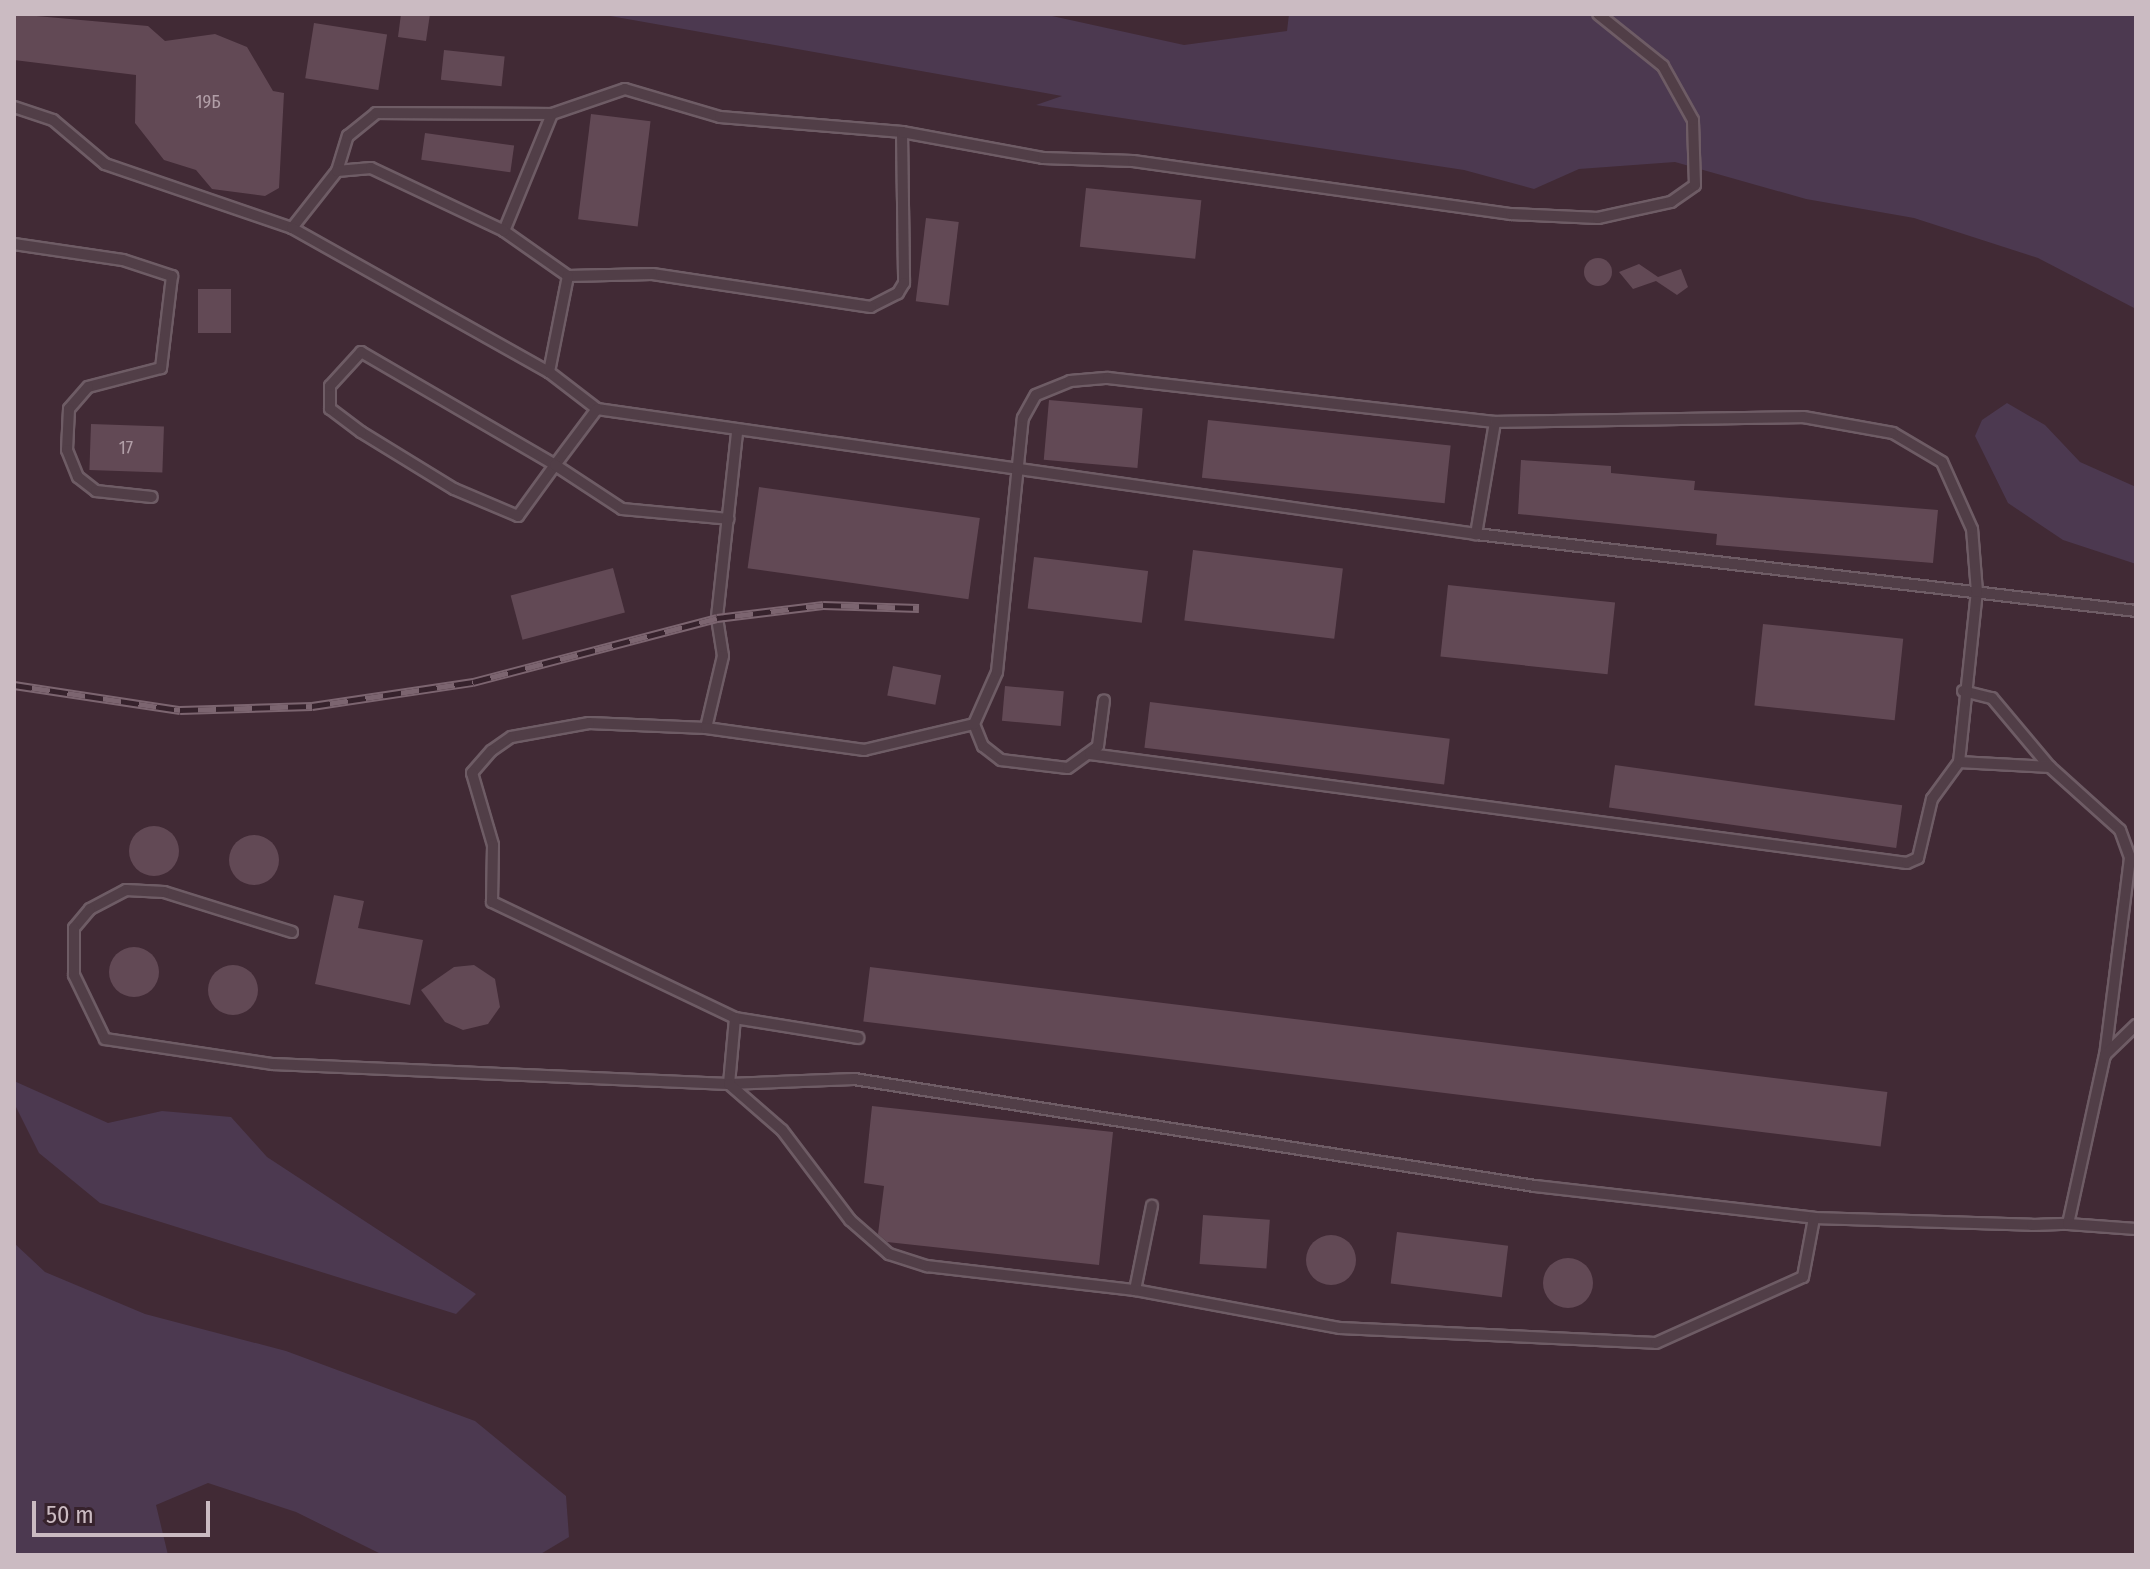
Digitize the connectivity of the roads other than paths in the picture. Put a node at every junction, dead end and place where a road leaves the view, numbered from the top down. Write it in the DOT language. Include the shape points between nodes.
graph roads {
  1 [pos="1598,14"];
  2 [pos="14,107"];
  3 [pos="552,114"];
  4 [pos="902,132"];
  5 [pos="337,171"];
  6 [pos="292,228"];
  7 [pos="504,231"];
  8 [pos="14,244"];
  9 [pos="568,276"];
  10 [pos="549,372"];
  11 [pos="597,409"];
  12 [pos="1495,422"];
  13 [pos="737,433"];
  14 [pos="555,465"];
  15 [pos="1016,467"];
  16 [pos="152,497"];
  17 [pos="729,519"];
  18 [pos="1476,534"];
  19 [pos="1977,592"];
  20 [pos="2136,611"];
  21 [pos="1963,691"];
  22 [pos="1104,700"];
  23 [pos="974,724"];
  24 [pos="706,728"];
  25 [pos="1090,754"];
  26 [pos="1959,762"];
  27 [pos="2050,767"];
  28 [pos="292,932"];
  29 [pos="735,1018"];
  30 [pos="2136,1025"];
  31 [pos="858,1038"];
  32 [pos="2105,1055"];
  33 [pos="729,1084"];
  34 [pos="1152,1206"];
  35 [pos="1814,1218"];
  36 [pos="2068,1224"];
  37 [pos="2136,1229"];
  38 [pos="1135,1290"];
  1 -- 4 [label="lane" via="1663,66 1693,120 1695,185 1671,202 1598,218 1511,214 1133,161 1043,158"];
  2 -- 6 [label="lane" via="53,120 105,164"];
  3 -- 4 [label="lane" via="625,89 720,117"];
  3 -- 5 [label="lane" via="376,113 348,136"];
  3 -- 7 [label="lane"];
  4 -- 9 [label="lane" via="904,283 891,300 871,307 652,274"];
  5 -- 6 [label="lane"];
  5 -- 7 [label="lane" via="371,168"];
  6 -- 10 [label="lane"];
  7 -- 9 [label="lane"];
  8 -- 16 [label="lane" via="123,260 172,276 161,368 88,387 69,409 67,450 78,477 96,491"];
  9 -- 10 [label="lane"];
  10 -- 11 [label="lane"];
  11 -- 13 [label="lane"];
  11 -- 14 [label="lane"];
  12 -- 15 [label="lane" via="1083,380 1036,395 1023,418"];
  12 -- 18 [label="lane"];
  12 -- 19 [label="lane" via="1803,417 1893,433 1942,462 1972,529"];
  13 -- 15 [label="lane"];
  13 -- 17 [label="lane"];
  14 -- 14 [label="lane" via="518,516 500,513 330,409 330,386 361,352"];
  14 -- 17 [label="lane" via="622,509"];
  15 -- 18 [label="lane"];
  15 -- 23 [label="lane" via="997,672"];
  17 -- 24 [label="lane" via="717,618 723,656"];
  18 -- 19 [label="lane"];
  19 -- 20 [label="lane"];
  19 -- 21 [label="lane"];
  21 -- 26 [label="lane"];
  21 -- 27 [label="lane" via="1992,698"];
  22 -- 25 [label="lane" via="1105,729"];
  23 -- 24 [label="lane" via="864,750"];
  23 -- 25 [label="lane" via="983,746 1001,760 1047,770 1068,768"];
  24 -- 29 [label="lane" via="589,723 542,730 511,737 472,773 493,845 492,902"];
  25 -- 26 [label="lane" via="1907,863 1924,848 1932,799"];
  26 -- 27 [label="lane"];
  27 -- 32 [label="lane" via="2120,830 2130,858"];
  28 -- 33 [label="lane" via="164,892 126,890 90,909 74,928 74,975 105,1039 273,1064"];
  29 -- 31 [label="lane"];
  29 -- 33 [label="lane"];
  30 -- 32 [label="lane"];
  32 -- 36 [label="lane"];
  33 -- 35 [label="lane" via="854,1079 1535,1186"];
  33 -- 38 [label="lane" via="782,1130 850,1220 889,1254 927,1266"];
  34 -- 38 [label="lane"];
  35 -- 36 [label="lane"];
  35 -- 38 [label="lane" via="1803,1277 1656,1343 1340,1328"];
  36 -- 37 [label="lane"];
}
